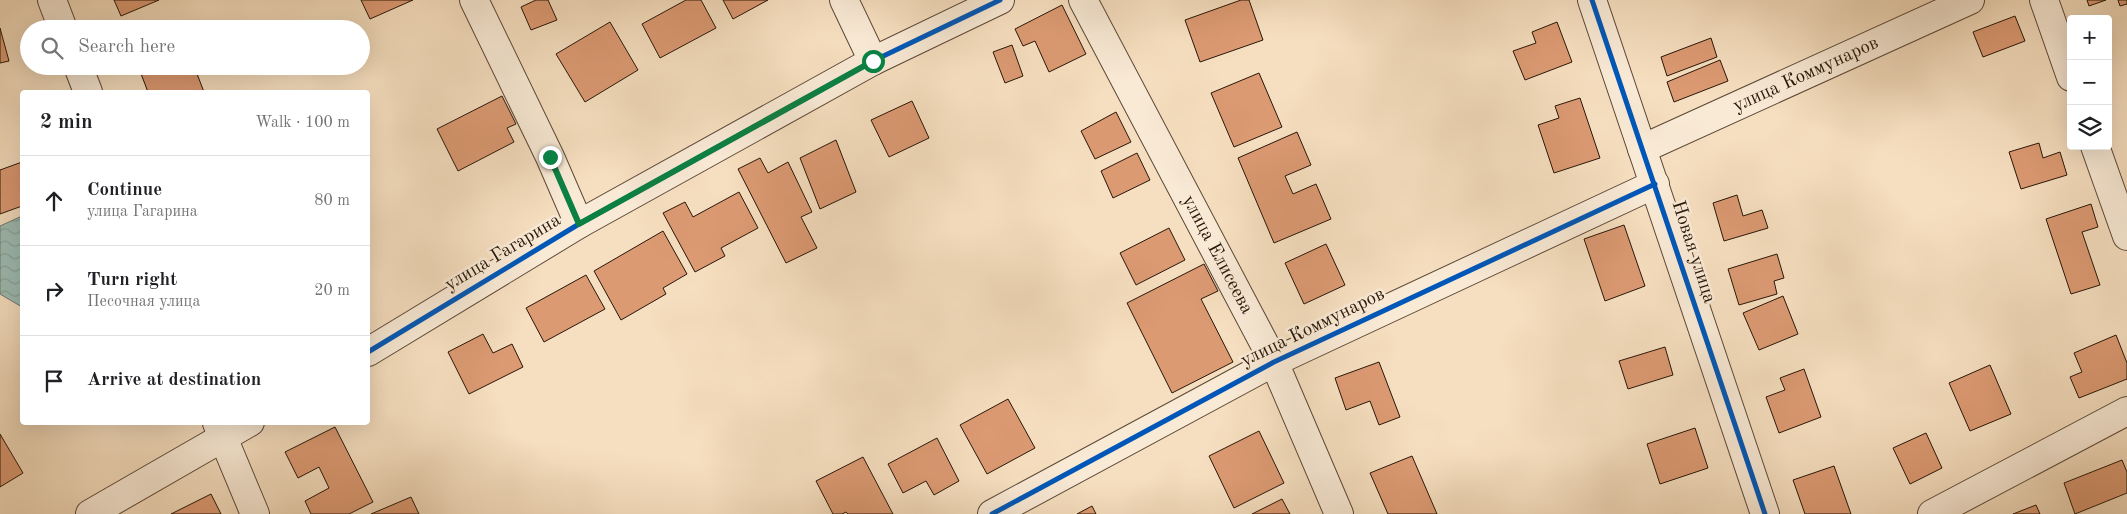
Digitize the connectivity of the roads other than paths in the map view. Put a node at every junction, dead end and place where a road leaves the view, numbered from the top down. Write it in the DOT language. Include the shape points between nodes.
graph roads {
  1 [pos="52,0"];
  2 [pos="474,0"];
  3 [pos="844,0"];
  4 [pos="1000,0"];
  5 [pos="1083,0"];
  6 [pos="1592,0"];
  7 [pos="1970,0"];
  8 [pos="2044,0"];
  9 [pos="60,20"];
  10 [pos="873,61"];
  11 [pos="2067,66"];
  12 [pos="81,75"];
  13 [pos="87,90"];
  14 [pos="1642,149"];
  15 [pos="2096,150"];
  16 [pos="1655,184"];
  17 [pos="579,224"];
  18 [pos="2127,236"];
  19 [pos="370,351"];
  20 [pos="1274,362"];
  21 [pos="2127,411"];
  22 [pos="240,425"];
  23 [pos="220,431"];
  24 [pos="90,514"];
  25 [pos="255,514"];
  26 [pos="992,514"];
  27 [pos="1339,514"];
  28 [pos="1765,514"];
  29 [pos="1932,514"];
  1 -- 9 [label="street"];
  2 -- 17 [label="street"];
  3 -- 10 [label="street"];
  4 -- 10 [label="street, улица Гагарина"];
  5 -- 20 [label="street, улица Елисеева"];
  6 -- 14 [label="street, Новая улица"];
  7 -- 14 [label="street, улица Коммунаров"];
  8 -- 11 [label="street"];
  10 -- 17 [label="street, улица Гагарина"];
  12 -- 13 [label="street"];
  14 -- 16 [label="street, Новая улица"];
  15 -- 18 [label="street"];
  16 -- 20 [label="street, улица Коммунаров"];
  16 -- 28 [label="street, Новая улица"];
  17 -- 19 [label="street, улица Гагарина"];
  20 -- 26 [label="street, улица Коммунаров"];
  20 -- 27 [label="street, улица Елисеева"];
  21 -- 29 [label="street"];
  22 -- 23 [label="street"];
  23 -- 24 [label="street"];
  23 -- 25 [label="street"];
}
